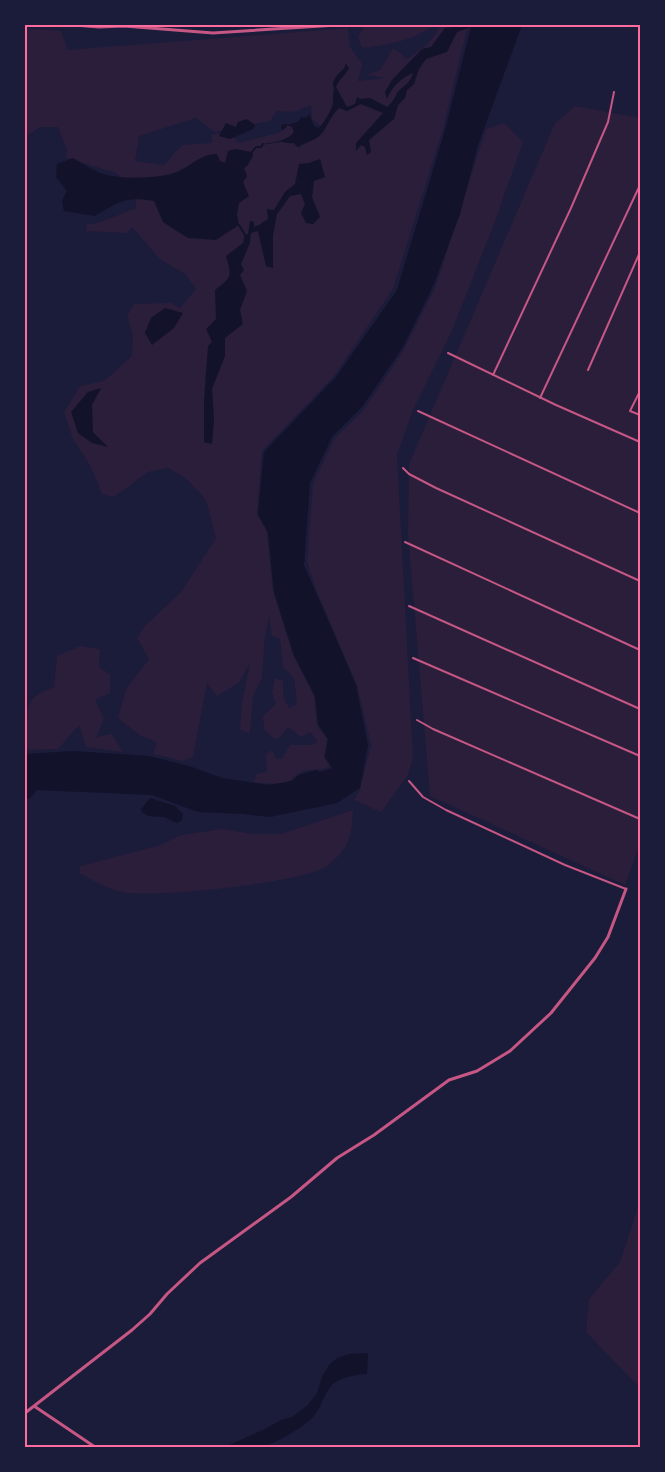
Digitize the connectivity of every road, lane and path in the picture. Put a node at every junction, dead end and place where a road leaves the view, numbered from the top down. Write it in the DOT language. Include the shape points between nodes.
graph roads {
  1 [pos="74,25"];
  2 [pos="337,25"];
  3 [pos="614,92"];
  4 [pos="640,185"];
  5 [pos="640,252"];
  6 [pos="448,353"];
  7 [pos="588,370"];
  8 [pos="493,375"];
  9 [pos="640,391"];
  10 [pos="540,398"];
  11 [pos="418,411"];
  12 [pos="640,415"];
  13 [pos="640,442"];
  14 [pos="403,468"];
  15 [pos="640,513"];
  16 [pos="405,542"];
  17 [pos="640,580"];
  18 [pos="410,606"];
  19 [pos="640,650"];
  20 [pos="414,658"];
  21 [pos="640,710"];
  22 [pos="417,720"];
  23 [pos="640,756"];
  24 [pos="410,781"];
  25 [pos="640,819"];
  26 [pos="626,889"];
  27 [pos="34,1406"];
  28 [pos="25,1413"];
  29 [pos="95,1447"];
  1 -- 2 [label="street" via="213,33"];
  3 -- 8 [label="lane" via="608,122"];
  4 -- 10 [label="lane"];
  5 -- 7 [label="lane"];
  6 -- 8 [label="lane"];
  8 -- 10 [label="lane"];
  9 -- 12 [label="lane" via="630,411"];
  10 -- 13 [label="lane"];
  11 -- 15 [label="lane"];
  14 -- 17 [label="lane" via="436,488"];
  16 -- 19 [label="lane"];
  18 -- 21 [label="lane"];
  20 -- 23 [label="lane"];
  22 -- 25 [label="lane"];
  24 -- 26 [label="lane" via="423,797 446,810 565,865"];
  26 -- 27 [label="street" via="608,937 595,958 551,1013 510,1051 477,1071 449,1080 337,1158 304,1187 200,1264 132,1330"];
  27 -- 28 [label="street"];
  27 -- 29 [label="street"];
}
